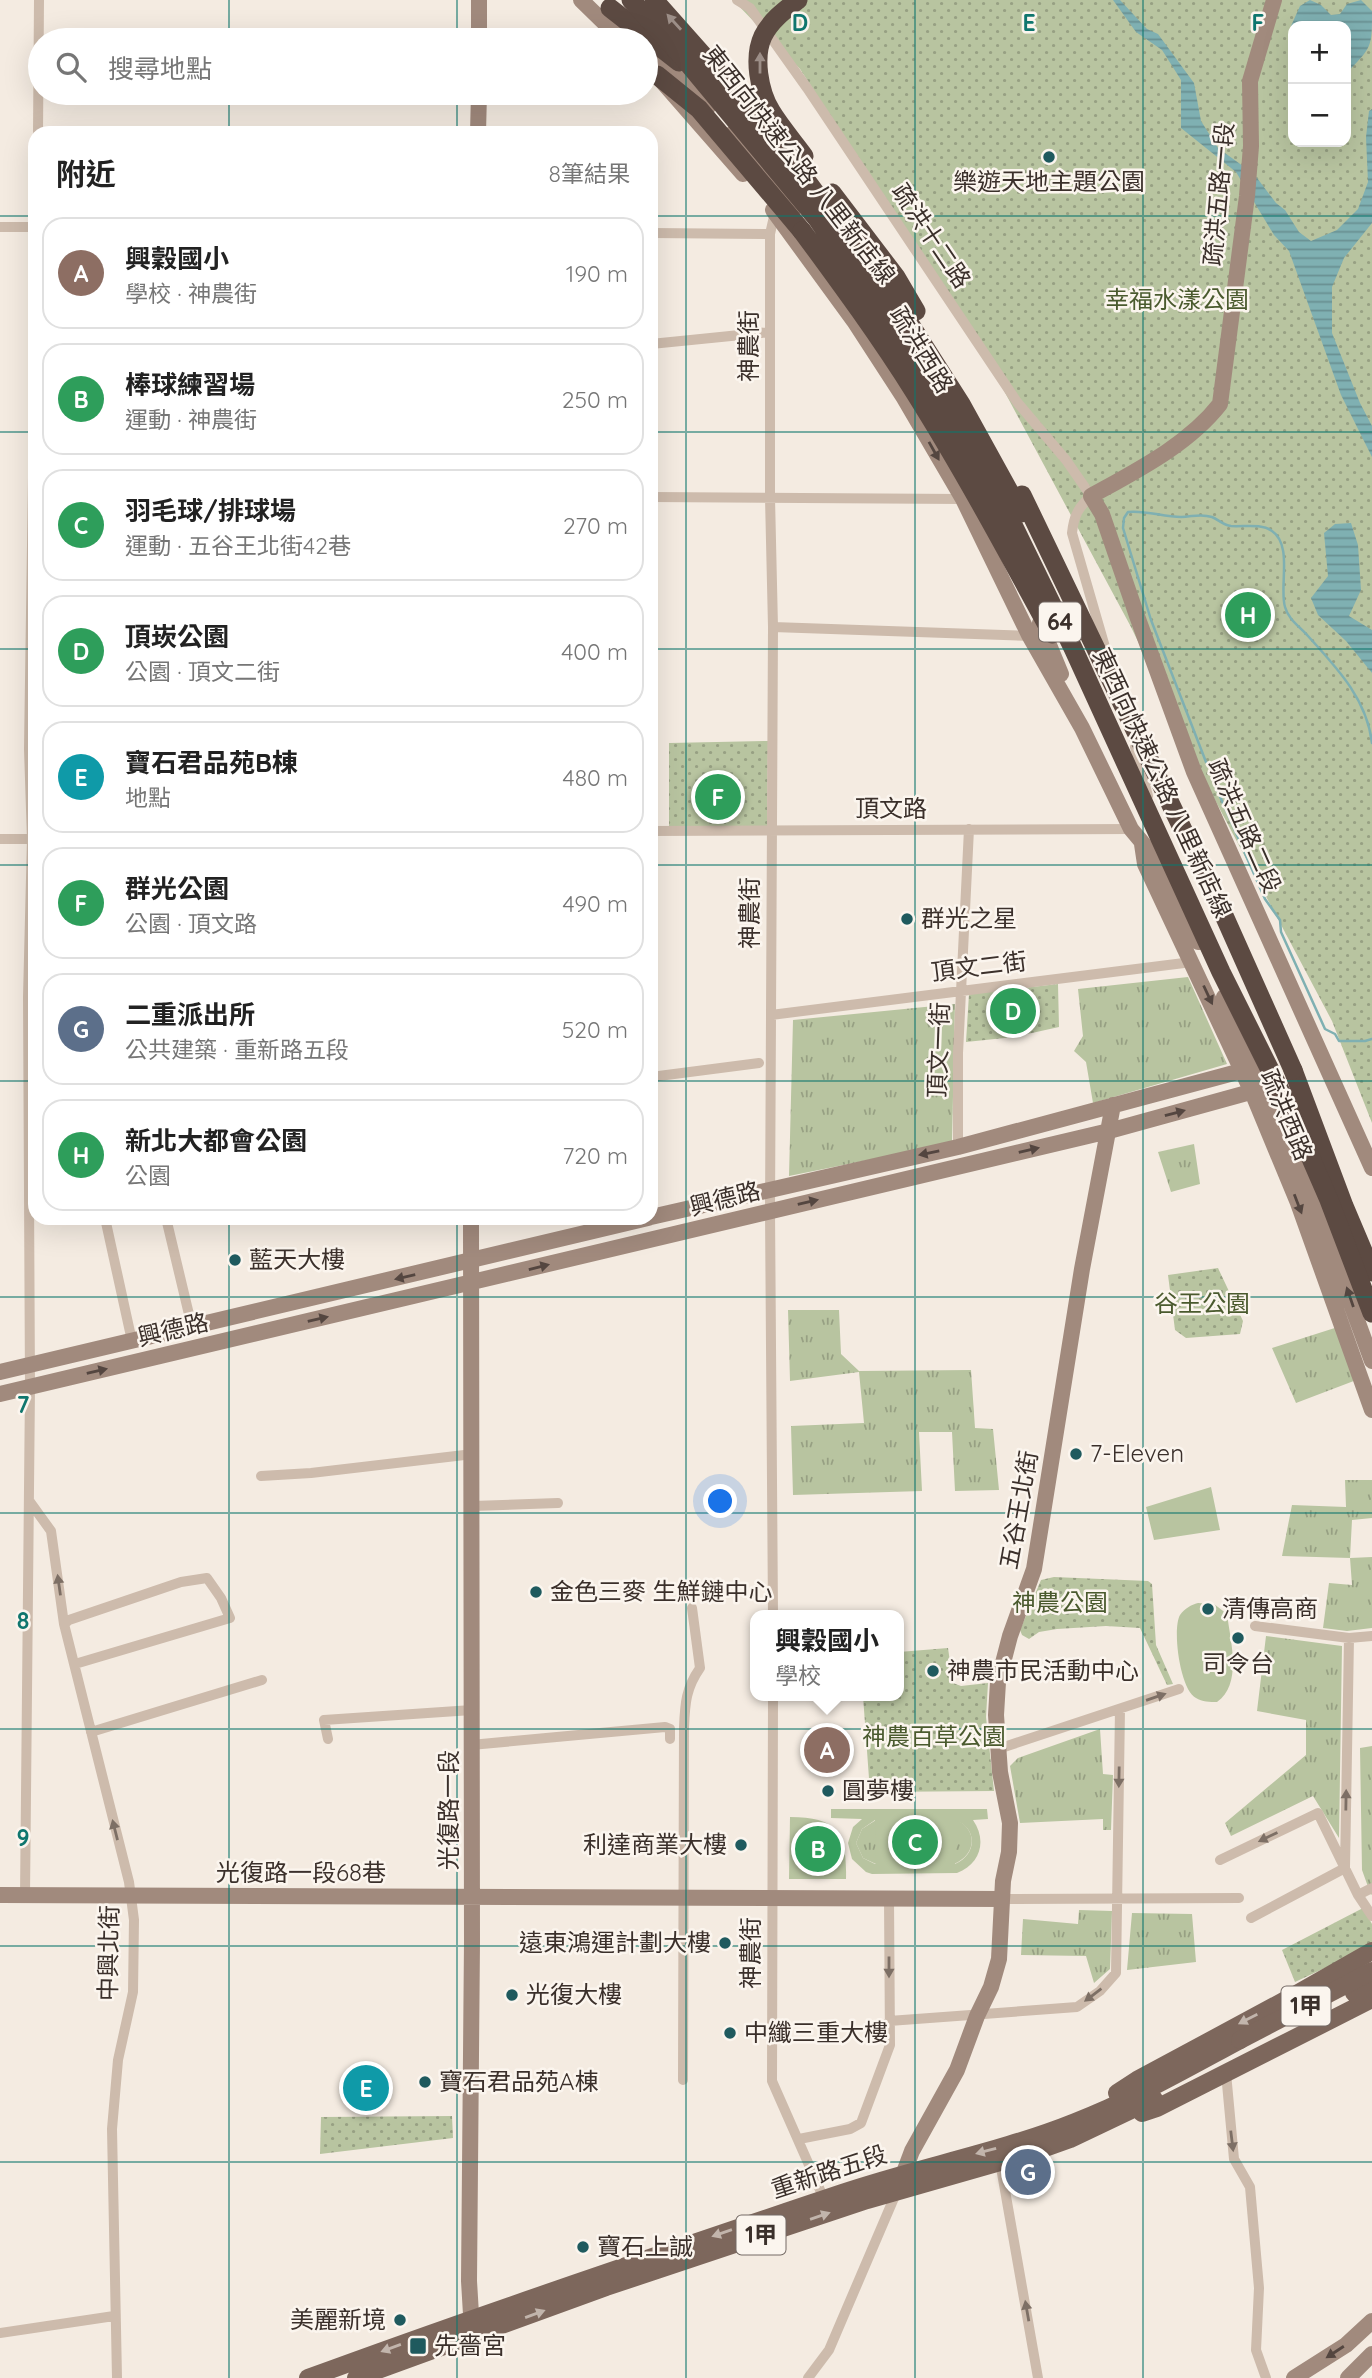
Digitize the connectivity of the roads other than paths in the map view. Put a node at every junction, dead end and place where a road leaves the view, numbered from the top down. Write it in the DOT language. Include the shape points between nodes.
graph roads {
  1 [pos="39,0"];
  2 [pos="479,0"];
  3 [pos="581,0"];
  4 [pos="631,0"];
  5 [pos="654,0"];
  6 [pos="737,0"];
  7 [pos="798,0"];
  8 [pos="1274,0"];
  9 [pos="606,4"];
  10 [pos="39,28"];
  11 [pos="479,28"];
  12 [pos="610,28"];
  13 [pos="630,28"];
  14 [pos="637,28"];
  15 [pos="657,28"];
  16 [pos="658,29"];
  17 [pos="658,45"];
  18 [pos="658,56"];
  19 [pos="658,74"];
  20 [pos="658,76"];
  21 [pos="38,105"];
  22 [pos="479,105"];
  23 [pos="38,126"];
  24 [pos="478,126"];
  25 [pos="775,212"];
  26 [pos="28,227"];
  27 [pos="0,228"];
  28 [pos="658,233"];
  29 [pos="771,234"];
  30 [pos="770,332"];
  31 [pos="658,343"];
  32 [pos="1091,496"];
  33 [pos="658,497"];
  34 [pos="770,498"];
  35 [pos="963,499"];
  36 [pos="1034,520"];
  37 [pos="773,627"];
  38 [pos="1037,636"];
  39 [pos="969,829"];
  40 [pos="1131,829"];
  41 [pos="771,830"];
  42 [pos="658,831"];
  43 [pos="0,839"];
  44 [pos="28,839"];
  45 [pos="1142,844"];
  46 [pos="1185,894"];
  47 [pos="1192,962"];
  48 [pos="962,990"];
  49 [pos="771,1015"];
  50 [pos="759,1063"];
  51 [pos="1249,1069"];
  52 [pos="658,1076"];
  53 [pos="1258,1090"];
  54 [pos="1113,1105"];
  55 [pos="1109,1131"];
  56 [pos="958,1147"];
  57 [pos="1372,1168"];
  58 [pos="770,1188"];
  59 [pos="1344,1206"];
  60 [pos="770,1211"];
  61 [pos="658,1216"];
  62 [pos="30,1225"];
  63 [pos="107,1225"];
  64 [pos="168,1225"];
  65 [pos="471,1225"];
  66 [pos="621,1225"];
  67 [pos="471,1261"];
  68 [pos="1372,1272"];
  69 [pos="473,1283"];
  70 [pos="1372,1313"];
  71 [pos="192,1327"];
  72 [pos="132,1341"];
  73 [pos="1372,1361"];
  74 [pos="30,1365"];
  75 [pos="0,1372"];
  76 [pos="30,1387"];
  77 [pos="0,1394"];
  78 [pos="1372,1410"];
  79 [pos="473,1454"];
  80 [pos="261,1476"];
  81 [pos="30,1502"];
  82 [pos="558,1503"];
  83 [pos="473,1506"];
  84 [pos="692,1608"];
  85 [pos="773,1610"];
  86 [pos="64,1624"];
  87 [pos="1255,1626"];
  88 [pos="1372,1636"];
  89 [pos="1349,1638"];
  90 [pos="75,1664"];
  91 [pos="262,1680"];
  92 [pos="1179,1689"];
  93 [pos="773,1701"];
  94 [pos="1121,1709"];
  95 [pos="472,1710"];
  96 [pos="91,1732"];
  97 [pos="328,1739"];
  98 [pos="670,1739"];
  99 [pos="471,1745"];
  100 [pos="998,1749"];
  101 [pos="1220,1860"];
  102 [pos="1345,1868"];
  103 [pos="1372,1888"];
  104 [pos="0,1895"];
  105 [pos="1358,1895"];
  106 [pos="25,1896"];
  107 [pos="131,1896"];
  108 [pos="471,1896"];
  109 [pos="683,1898"];
  110 [pos="1117,1898"];
  111 [pos="1240,1898"];
  112 [pos="772,1899"];
  113 [pos="889,1899"];
  114 [pos="1002,1899"];
  115 [pos="1372,1916"];
  116 [pos="1251,1918"];
  117 [pos="1372,1951"];
  118 [pos="1372,1971"];
  119 [pos="1372,1983"];
  120 [pos="1372,1999"];
  121 [pos="977,2016"];
  122 [pos="889,2021"];
  123 [pos="1243,2045"];
  124 [pos="1226,2073"];
  125 [pos="683,2080"];
  126 [pos="1074,2123"];
  127 [pos="1096,2128"];
  128 [pos="799,2139"];
  129 [pos="1000,2162"];
  130 [pos="903,2174"];
  131 [pos="897,2191"];
  132 [pos="824,2199"];
  133 [pos="114,2316"];
  134 [pos="472,2318"];
  135 [pos="1372,2321"];
  136 [pos="0,2333"];
  137 [pos="472,2337"];
  138 [pos="1372,2354"];
  139 [pos="117,2378"];
  140 [pos="308,2378"];
  141 [pos="356,2378"];
  142 [pos="808,2378"];
  143 [pos="1038,2378"];
  144 [pos="1266,2378"];
  145 [pos="1294,2378"];
  146 [pos="1348,2378"];
  1 -- 10 [label="street"];
  2 -- 11 [label="street"];
  3 -- 12 [label="street"];
  4 -- 15 [label="highway, 東西向快速公路 八里新店線 / 64, bridge"];
  59 -- 5 [label="highway, 東西向快速公路 八里新店線 / 64, one-way, bridge" via="1054,579 991,456 918,335 832,215 754,115"];
  6 -- 32 [label="street, 疏洪十二路" via="750,8 1017,402"];
  36 -- 7 [label="highway, one-way, bridge" via="1016,481 896,277 770,110 758,68 760,47 779,14"];
  8 -- 32 [label="street, 疏洪五路一段" via="1250,81 1250,164 1220,404 1182,441"];
  9 -- 13 [label="street"];
  9 -- 14 [label="highway, bridge"];
  16 -- 46 [label="highway, 東西向快速公路 八里新店線 / 64, bridge" via="818,220 926,378 1029,556"];
  17 -- 36 [label="highway, bridge" via="722,99 811,196"];
  18 -- 38 [label="street, 疏洪西路" via="766,173 862,299 968,471 1011,551"];
  19 -- 46 [label="highway, bridge" via="699,109 802,231 914,391 1056,641 1112,760"];
  20 -- 25 [label="street, 疏洪西路"];
  21 -- 23 [label="street"];
  22 -- 24 [label="street"];
  25 -- 29 [label="street, 神農街"];
  25 -- 35 [label="street, 疏洪西路, one-way" via="855,321"];
  26 -- 27 [label="street"];
  28 -- 29 [label="street"];
  29 -- 30 [label="street, 神農街"];
  30 -- 31 [label="street"];
  30 -- 34 [label="street, 神農街"];
  32 -- 45 [label="street" via="1078,507 1072,533 1148,794"];
  32 -- 57 [label="street, 疏洪五路二段" via="1102,513 1194,772"];
  33 -- 34 [label="street"];
  34 -- 35 [label="street"];
  34 -- 37 [label="street, 神農街"];
  35 -- 38 [label="street, 疏洪西路"];
  36 -- 59 [label="highway, bridge" via="1244,958 1293,1070"];
  37 -- 38 [label="street"];
  37 -- 41 [label="street, 神農街"];
  38 -- 40 [label="street, 疏洪西路"];
  39 -- 40 [label="street, 頂文路"];
  39 -- 41 [label="street, 頂文路"];
  39 -- 48 [label="street, 頂文一街"];
  40 -- 45 [label="street, 疏洪西路"];
  41 -- 42 [label="street, 頂文路"];
  41 -- 49 [label="street, 神農街"];
  43 -- 44 [label="street"];
  45 -- 47 [label="street, 疏洪西路" via="1144,864"];
  45 -- 51 [label="street, 疏洪西路" via="1156,859"];
  46 -- 70 [label="highway, 東西向快速公路 八里新店線 / 64, bridge" via="1289,1108"];
  47 -- 48 [label="street, 頂文二街"];
  47 -- 51 [label="street, 疏洪西路, one-way"];
  48 -- 49 [label="street, 頂文二街"];
  48 -- 56 [label="street, 頂文一街"];
  49 -- 58 [label="street, 神農街"];
  50 -- 52 [label="street"];
  51 -- 53 [label="street, 疏洪西路"];
  51 -- 54 [label="street, 興德路"];
  55 -- 53 [label="street, 興德路, one-way"];
  73 -- 53 [label="street, 疏洪西路, one-way" via="1313,1200"];
  53 -- 78 [label="street, 疏洪西路, one-way"];
  54 -- 55 [label="street, 五谷王北街"];
  54 -- 56 [label="street, 興德路"];
  60 -- 55 [label="street, 興德路, one-way"];
  55 -- 100 [label="street, 五谷王北街" via="1034,1569 998,1682"];
  56 -- 58 [label="street, 興德路, one-way"];
  58 -- 60 [label="street, 神農街"];
  58 -- 61 [label="street, 興德路"];
  59 -- 68 [label="highway, 東西向快速公路 八里新店線 / 64"];
  69 -- 60 [label="street, 興德路, one-way"];
  60 -- 85 [label="street, 神農街"];
  62 -- 74 [label="street"];
  63 -- 72 [label="street"];
  64 -- 71 [label="street"];
  65 -- 67 [label="street, 光復路一段"];
  66 -- 67 [label="street, 興德路"];
  67 -- 69 [label="street, 光復路一段"];
  67 -- 71 [label="street, 興德路, one-way"];
  76 -- 69 [label="street, 興德路, one-way"];
  69 -- 79 [label="street, 光復路一段"];
  71 -- 72 [label="street, 興德路"];
  72 -- 74 [label="street, 興德路"];
  74 -- 75 [label="street, 興德路"];
  74 -- 76 [label="street"];
  76 -- 77 [label="street, 興德路"];
  76 -- 81 [label="street"];
  79 -- 80 [label="street"];
  79 -- 83 [label="street, 光復路一段"];
  86 -- 81 [label="street, 中興北街, one-way" via="51,1531"];
  81 -- 106 [label="street"];
  82 -- 83 [label="street"];
  83 -- 95 [label="street, 光復路一段"];
  84 -- 109 [label="street" via="701,1668 685,1697"];
  86 -- 90 [label="street, 中興北街"];
  86 -- 90 [label="street" via="203,1578 216,1591 230,1618"];
  87 -- 89 [label="street"];
  88 -- 89 [label="street"];
  102 -- 89 [label="street, one-way"];
  90 -- 96 [label="street, 中興北街"];
  91 -- 96 [label="street"];
  94 -- 92 [label="street, one-way"];
  93 -- 112 [label="street, 神農街"];
  94 -- 100 [label="street"];
  94 -- 110 [label="street, one-way"];
  95 -- 97 [label="street" via="324,1720"];
  95 -- 99 [label="street, 光復路一段"];
  107 -- 96 [label="street, 中興北街, one-way"];
  98 -- 99 [label="street" via="670,1729 665,1727"];
  99 -- 108 [label="street, 光復路一段"];
  100 -- 114 [label="street, 五谷王北街" via="1010,1823"];
  102 -- 101 [label="street, one-way" via="1318,1813"];
  102 -- 105 [label="street"];
  102 -- 116 [label="street"];
  103 -- 105 [label="street"];
  104 -- 106 [label="street, 光復路一段68巷"];
  105 -- 115 [label="street"];
  106 -- 107 [label="street, 光復路一段68巷"];
  107 -- 108 [label="street, 光復路一段68巷"];
  107 -- 133 [label="street, 中興北街" via="133,1992 118,2060 112,2129"];
  108 -- 109 [label="street, 光復路一段68巷"];
  108 -- 134 [label="street, 光復路一段"];
  109 -- 112 [label="street, 光復路一段68巷"];
  109 -- 125 [label="street"];
  110 -- 111 [label="street"];
  110 -- 114 [label="street"];
  110 -- 121 [label="street, one-way" via="1116,1973 1100,1991 1077,2007"];
  112 -- 113 [label="street, 光復路一段68巷"];
  112 -- 128 [label="street, 神農街" via="772,2081"];
  113 -- 114 [label="street, 光復路一段68巷"];
  113 -- 122 [label="street, one-way"];
  114 -- 121 [label="street, 五谷王北街" via="999,1959"];
  117 -- 126 [label="main road, one-way" via="1137,2080"];
  118 -- 123 [label="main road, 1甲, bridge"];
  119 -- 123 [label="main road, 1甲"];
  120 -- 124 [label="main road"];
  121 -- 122 [label="street"];
  121 -- 130 [label="street, 五谷王北街" via="957,2070"];
  122 -- 128 [label="street" via="890,2045 861,2123"];
  123 -- 126 [label="main road, 重新路五段 / 1甲"];
  123 -- 127 [label="main road, 重新路五段 / 1甲"];
  124 -- 127 [label="main road" via="1157,2108"];
  124 -- 144 [label="street, one-way" via="1234,2159 1250,2187 1259,2288 1256,2350"];
  126 -- 130 [label="main road, 重新路五段 / 1甲, one-way"];
  127 -- 129 [label="main road, 重新路五段 / 1甲"];
  128 -- 132 [label="street, 神農街"];
  129 -- 131 [label="main road, 重新路五段 / 1甲"];
  143 -- 129 [label="street, one-way"];
  130 -- 131 [label="street, 五谷王北街"];
  130 -- 132 [label="main road, 重新路五段 / 1甲"];
  137 -- 131 [label="main road, 重新路五段 / 1甲, one-way"];
  131 -- 142 [label="street" via="829,2350"];
  132 -- 134 [label="main road, 重新路五段 / 1甲, one-way"];
  133 -- 136 [label="street"];
  133 -- 139 [label="street, 中興北街"];
  134 -- 137 [label="street, 光復路一段"];
  134 -- 140 [label="main road, 重新路五段 / 1甲, one-way"];
  135 -- 145 [label="street, one-way" via="1346,2345"];
  137 -- 141 [label="main road, 重新路五段 / 1甲"];
  138 -- 146 [label="street"];
}
